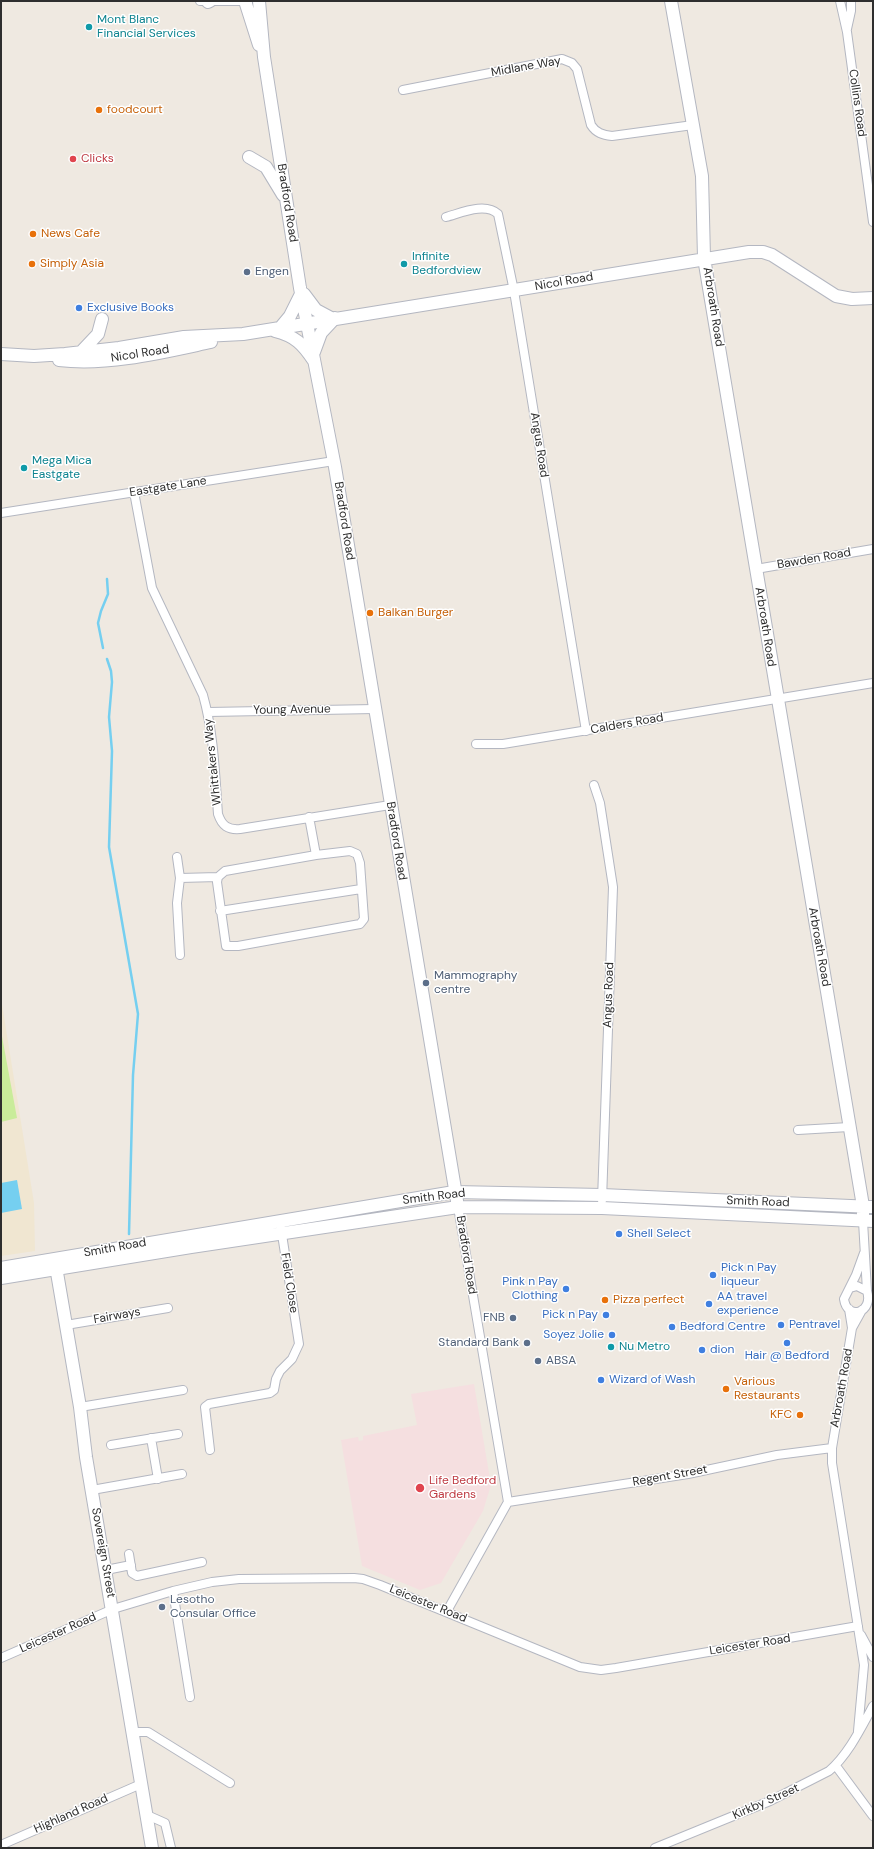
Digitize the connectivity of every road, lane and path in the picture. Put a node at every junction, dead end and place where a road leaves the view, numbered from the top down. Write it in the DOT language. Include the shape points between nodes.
graph roads {
  1 [pos="206,1"];
  2 [pos="246,1"];
  3 [pos="259,1"];
  4 [pos="671,1"];
  5 [pos="840,1"];
  6 [pos="851,1"];
  7 [pos="847,32"];
  8 [pos="264,57"];
  9 [pos="403,90"];
  10 [pos="693,125"];
  11 [pos="249,157"];
  12 [pos="287,203"];
  13 [pos="446,217"];
  14 [pos="873,222"];
  15 [pos="704,258"];
  16 [pos="301,291"];
  17 [pos="514,291"];
  18 [pos="873,298"];
  19 [pos="333,318"];
  20 [pos="102,319"];
  21 [pos="308,323"];
  22 [pos="275,329"];
  23 [pos="243,334"];
  24 [pos="81,352"];
  25 [pos="1,354"];
  26 [pos="34,356"];
  27 [pos="315,359"];
  28 [pos="334,461"];
  29 [pos="134,492"];
  30 [pos="1,513"];
  31 [pos="873,549"];
  32 [pos="756,569"];
  33 [pos="873,683"];
  34 [pos="777,698"];
  35 [pos="376,709"];
  36 [pos="208,712"];
  37 [pos="586,731"];
  38 [pos="476,744"];
  39 [pos="594,785"];
  40 [pos="390,805"];
  41 [pos="309,817"];
  42 [pos="316,854"];
  43 [pos="177,857"];
  44 [pos="218,877"];
  45 [pos="180,878"];
  46 [pos="360,889"];
  47 [pos="220,911"];
  48 [pos="180,955"];
  49 [pos="849,1127"];
  50 [pos="798,1130"];
  51 [pos="454,1192"];
  52 [pos="602,1195"];
  53 [pos="458,1207"];
  54 [pos="868,1207"];
  55 [pos="602,1208"];
  56 [pos="868,1221"];
  57 [pos="280,1222"];
  58 [pos="282,1234"];
  59 [pos="864,1253"];
  60 [pos="56,1264"];
  61 [pos="1,1268"];
  62 [pos="1,1278"];
  63 [pos="850,1288"];
  64 [pos="867,1291"];
  65 [pos="168,1308"];
  66 [pos="849,1309"];
  67 [pos="862,1310"];
  68 [pos="66,1325"];
  69 [pos="852,1328"];
  70 [pos="183,1390"];
  71 [pos="80,1407"];
  72 [pos="178,1434"];
  73 [pos="151,1438"];
  74 [pos="111,1445"];
  75 [pos="832,1448"];
  76 [pos="210,1450"];
  77 [pos="182,1474"];
  78 [pos="158,1479"];
  79 [pos="92,1490"];
  80 [pos="508,1502"];
  81 [pos="129,1554"];
  82 [pos="202,1562"];
  83 [pos="131,1565"];
  84 [pos="106,1570"];
  85 [pos="173,1591"];
  86 [pos="113,1609"];
  87 [pos="447,1611"];
  88 [pos="859,1628"];
  89 [pos="873,1657"];
  90 [pos="1,1658"];
  91 [pos="873,1660"];
  92 [pos="864,1665"];
  93 [pos="862,1697"];
  94 [pos="190,1698"];
  95 [pos="873,1702"];
  96 [pos="873,1706"];
  97 [pos="858,1731"];
  98 [pos="133,1732"];
  99 [pos="836,1766"];
  100 [pos="230,1783"];
  101 [pos="141,1784"];
  102 [pos="147,1815"];
  103 [pos="873,1816"];
  104 [pos="1,1845"];
  105 [pos="152,1848"];
  106 [pos="171,1848"];
  107 [pos="656,1848"];
  1 -- 2 [label="street"];
  2 -- 8 [label="street, Bradford Road"];
  3 -- 8 [label="street, Bradford Road"];
  4 -- 10 [label="street, Arbroath Road"];
  5 -- 7 [label="street"];
  6 -- 7 [label="street"];
  7 -- 14 [label="street, Collins Road"];
  8 -- 12 [label="street, Bradford Road"];
  9 -- 10 [label="street, Midlane Way" via="562,59 572,63 577,69 591,125 599,134 612,136"];
  10 -- 15 [label="street, Arbroath Road" via="702,181"];
  11 -- 12 [label="street" via="266,167"];
  12 -- 16 [label="street, Bradford Road"];
  13 -- 17 [label="street, Angus Road" via="483,208 498,214"];
  15 -- 17 [label="street, Nicol Road"];
  15 -- 18 [label="street, Nicol Road" via="764,252 836,296 852,299"];
  15 -- 32 [label="street, Arbroath Road"];
  16 -- 19 [label="street" via="312,306"];
  16 -- 21 [label="street, Bradford Road"];
  16 -- 22 [label="street" via="290,316"];
  17 -- 19 [label="street, Nicol Road"];
  17 -- 37 [label="street, Angus Road"];
  19 -- 21 [label="street, Nicol Road"];
  19 -- 27 [label="street" via="321,333"];
  20 -- 24 [label="street" via="98,334"];
  21 -- 22 [label="street, Nicol Road"];
  21 -- 27 [label="street, Bradford Road"];
  22 -- 23 [label="street, Nicol Road"];
  22 -- 27 [label="street" via="298,340"];
  23 -- 24 [label="street, Nicol Road" via="184,338"];
  23 -- 26 [label="street, Nicol Road" via="120,359 81,362"];
  24 -- 26 [label="street, Nicol Road"];
  25 -- 26 [label="street, Nicol Road"];
  27 -- 28 [label="street, Bradford Road"];
  28 -- 29 [label="street, Eastgate Lane"];
  28 -- 35 [label="street, Bradford Road"];
  29 -- 30 [label="street, Eastgate Lane"];
  29 -- 36 [label="street, Whittakers Way" via="152,588 203,695"];
  31 -- 32 [label="street, Bawden Road"];
  32 -- 34 [label="street, Arbroath Road"];
  33 -- 34 [label="street, Calders Road"];
  34 -- 37 [label="street, Calders Road"];
  34 -- 49 [label="street, Arbroath Road"];
  35 -- 36 [label="street, Young Avenue"];
  35 -- 40 [label="street, Bradford Road"];
  36 -- 41 [label="street, Whittakers Way" via="218,814 224,825 232,830"];
  37 -- 38 [label="street, Calders Road" via="503,744"];
  39 -- 52 [label="street, Angus Road" via="600,803 613,887"];
  40 -- 41 [label="street, Whittakers Way"];
  40 -- 51 [label="street, Bradford Road"];
  41 -- 42 [label="street"];
  42 -- 44 [label="street" via="225,871"];
  42 -- 46 [label="street" via="350,851 357,854 360,863"];
  43 -- 45 [label="street"];
  44 -- 45 [label="street"];
  44 -- 47 [label="street"];
  45 -- 48 [label="street" via="176,903"];
  46 -- 47 [label="street"];
  46 -- 47 [label="street" via="364,919 360,924 238,946 226,946"];
  49 -- 50 [label="street"];
  49 -- 54 [label="street, Arbroath Road"];
  51 -- 52 [label="street, Smith Road"];
  51 -- 53 [label="street, Bradford Road"];
  51 -- 57 [label="street, Smith Road"];
  52 -- 54 [label="street, Smith Road"];
  52 -- 55 [label="street, Angus Road"];
  53 -- 55 [label="street, Smith Road"];
  53 -- 58 [label="street, Smith Road"];
  53 -- 80 [label="street, Bradford Road"];
  54 -- 56 [label="street, Arbroath Road"];
  55 -- 56 [label="street, Smith Road"];
  56 -- 59 [label="street, Arbroath Road"];
  57 -- 58 [label="street, Field Close"];
  57 -- 60 [label="street, Smith Road"];
  58 -- 60 [label="street, Smith Road"];
  58 -- 76 [label="street, Field Close" via="299,1344 292,1360 280,1371 274,1390 270,1393 209,1404 205,1407"];
  59 -- 63 [label="street, Arbroath Road"];
  59 -- 64 [label="street, Arbroath Road"];
  60 -- 61 [label="street, Smith Road"];
  60 -- 62 [label="street, Smith Road"];
  60 -- 68 [label="street, Sovereign Street"];
  63 -- 64 [label="street" via="857,1286"];
  63 -- 66 [label="street" via="844,1298 844,1303"];
  64 -- 67 [label="street" via="868,1305"];
  65 -- 68 [label="street, Fairways"];
  66 -- 67 [label="street" via="855,1312"];
  66 -- 69 [label="street, Arbroath Road"];
  67 -- 69 [label="street, Arbroath Road"];
  68 -- 71 [label="street, Sovereign Street"];
  69 -- 75 [label="street, Arbroath Road"];
  70 -- 71 [label="street"];
  71 -- 79 [label="street, Sovereign Street"];
  72 -- 73 [label="street"];
  73 -- 74 [label="street"];
  73 -- 78 [label="street"];
  75 -- 80 [label="street, Regent Street" via="777,1455 688,1474"];
  75 -- 88 [label="street, Kirkby Street" via="832,1463"];
  77 -- 78 [label="street"];
  78 -- 79 [label="street"];
  79 -- 84 [label="street, Sovereign Street"];
  80 -- 87 [label="street"];
  81 -- 83 [label="street"];
  82 -- 83 [label="street" via="139,1576 133,1575"];
  83 -- 84 [label="street"];
  84 -- 86 [label="street, Sovereign Street"];
  85 -- 86 [label="street, Leicester Road"];
  85 -- 87 [label="street, Leicester Road" via="230,1579 354,1578"];
  85 -- 94 [label="street"];
  86 -- 90 [label="street, Leicester Road"];
  86 -- 98 [label="street, Sovereign Street"];
  87 -- 88 [label="street, Leicester Road" via="570,1663 601,1670"];
  88 -- 89 [label="street, Kirkby Street"];
  88 -- 92 [label="street, Kirkby Street"];
  91 -- 92 [label="street"];
  92 -- 93 [label="street, Kirkby Street"];
  93 -- 95 [label="street"];
  93 -- 97 [label="street, Kirkby Street"];
  96 -- 97 [label="street, Kirkby Street"];
  97 -- 99 [label="street, Kirkby Street"];
  98 -- 100 [label="street" via="148,1732"];
  98 -- 101 [label="street, Sovereign Street"];
  99 -- 103 [label="street"];
  99 -- 107 [label="street, Kirkby Street" via="814,1780 770,1801"];
  101 -- 102 [label="street, Sovereign Street"];
  101 -- 104 [label="street, Highland Road"];
  102 -- 105 [label="street, Sovereign Street"];
  102 -- 106 [label="street" via="165,1823"];
}
